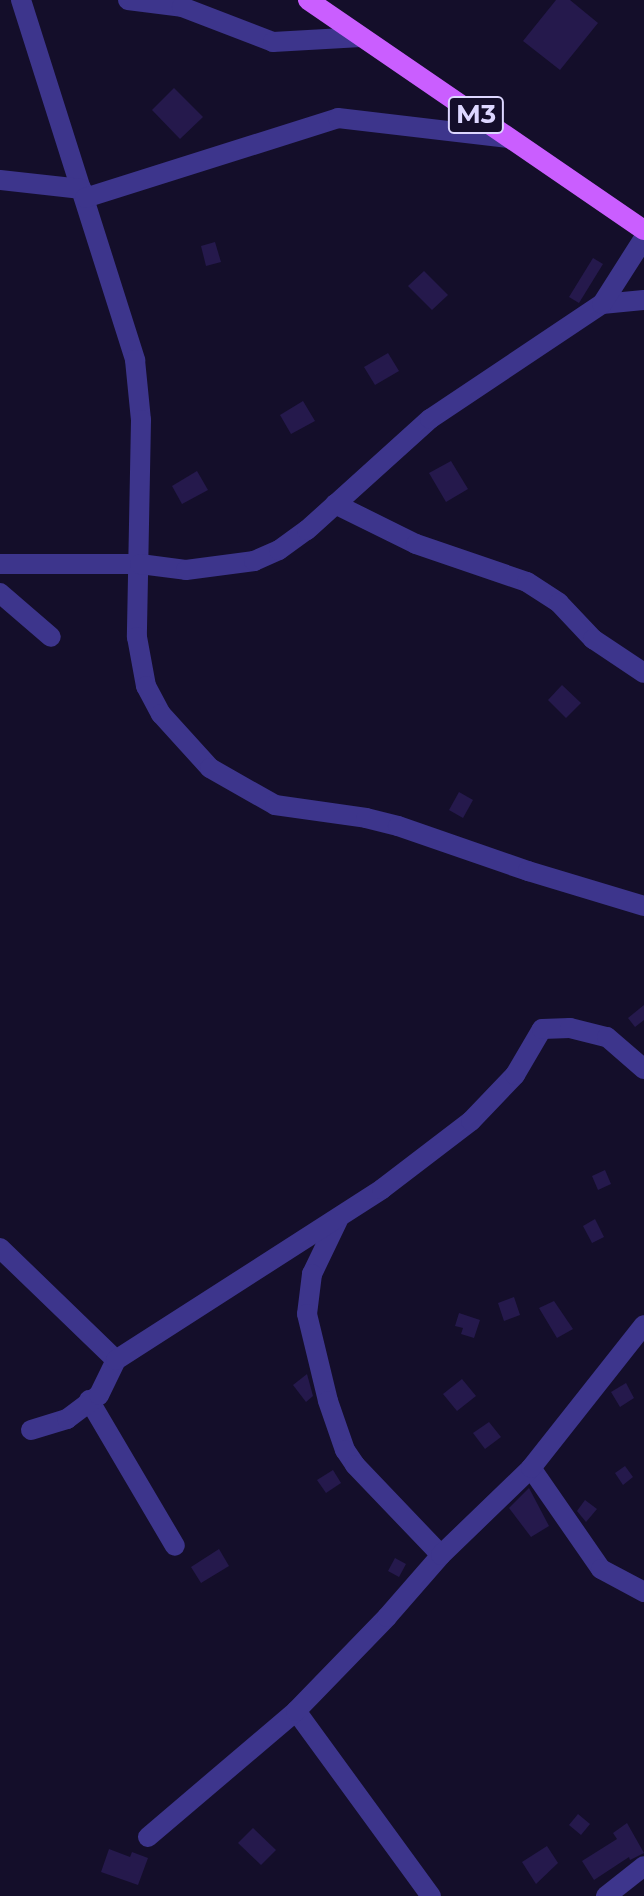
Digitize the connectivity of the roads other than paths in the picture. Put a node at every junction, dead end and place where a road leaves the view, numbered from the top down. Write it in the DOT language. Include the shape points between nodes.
graph roads {
  1 [pos="21,0"];
  2 [pos="128,0"];
  3 [pos="308,0"];
  4 [pos="361,37"];
  5 [pos="509,138"];
  6 [pos="0,180"];
  7 [pos="84,194"];
  8 [pos="644,230"];
  9 [pos="644,238"];
  10 [pos="644,300"];
  11 [pos="602,304"];
  12 [pos="335,504"];
  13 [pos="0,564"];
  14 [pos="140,564"];
  15 [pos="0,593"];
  16 [pos="51,637"];
  17 [pos="644,673"];
  18 [pos="644,906"];
  19 [pos="644,1069"];
  20 [pos="339,1217"];
  21 [pos="0,1248"];
  22 [pos="644,1325"];
  23 [pos="116,1360"];
  24 [pos="89,1400"];
  25 [pos="31,1430"];
  26 [pos="531,1468"];
  27 [pos="175,1546"];
  28 [pos="441,1555"];
  29 [pos="644,1592"];
  30 [pos="296,1711"];
  31 [pos="148,1837"];
  32 [pos="644,1866"];
  33 [pos="431,1896"];
  34 [pos="606,1896"];
  1 -- 7 [label="street"];
  2 -- 4 [label="street" via="182,7 273,42"];
  3 -- 4 [label="main road, M3"];
  4 -- 5 [label="main road, M3"];
  5 -- 7 [label="street" via="338,118 138,184"];
  5 -- 8 [label="main road, M3"];
  6 -- 7 [label="street"];
  7 -- 14 [label="street" via="138,377"];
  9 -- 11 [label="street"];
  10 -- 11 [label="street"];
  11 -- 12 [label="street" via="430,419"];
  12 -- 14 [label="street" via="307,530 254,561 186,570"];
  12 -- 17 [label="street" via="416,544 527,582 559,603 593,639"];
  13 -- 14 [label="street"];
  14 -- 18 [label="street" via="137,637 146,686 161,714 192,750 232,783 275,805 398,826"];
  15 -- 16 [label="street"];
  19 -- 20 [label="street" via="607,1037 570,1028 542,1029 515,1075 471,1121"];
  20 -- 23 [label="street"];
  20 -- 28 [label="street" via="320,1254 308,1299 309,1330 328,1401 355,1465"];
  21 -- 23 [label="street"];
  22 -- 26 [label="street"];
  23 -- 24 [label="street" via="99,1395"];
  24 -- 25 [label="street" via="67,1419"];
  24 -- 27 [label="street"];
  26 -- 28 [label="street"];
  26 -- 29 [label="street" via="601,1569"];
  28 -- 30 [label="street"];
  30 -- 31 [label="street"];
  30 -- 33 [label="street"];
  32 -- 34 [label="street"];
}
